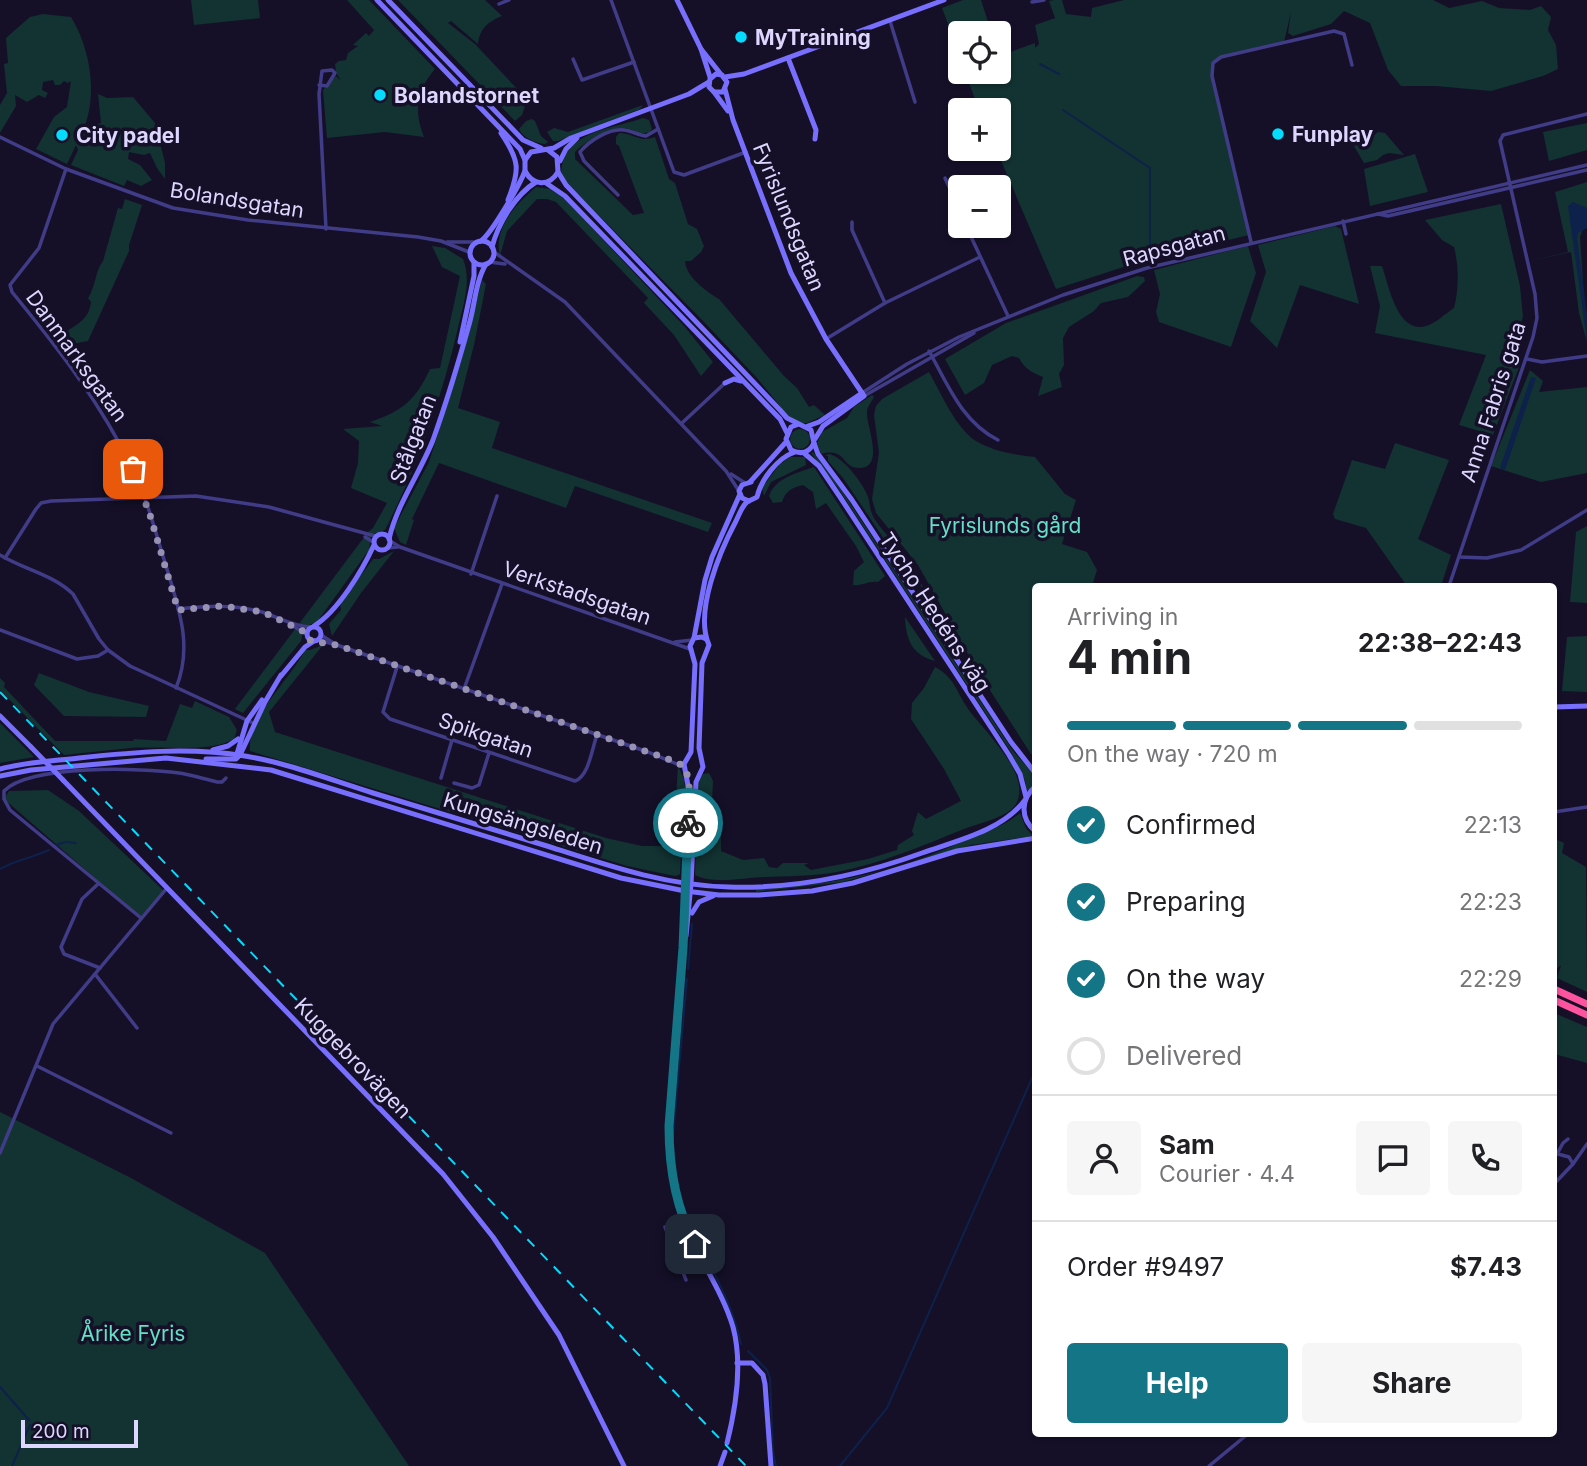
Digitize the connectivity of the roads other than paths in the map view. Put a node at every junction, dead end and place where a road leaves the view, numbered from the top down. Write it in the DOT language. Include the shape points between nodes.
graph roads {
  1 [pos="377,0"];
  2 [pos="388,0"];
  3 [pos="509,0"];
  4 [pos="611,0"];
  5 [pos="677,0"];
  6 [pos="944,0"];
  7 [pos="1044,0"];
  8 [pos="1032,2"];
  9 [pos="499,4"];
  10 [pos="890,21"];
  11 [pos="701,49"];
  12 [pos="788,58"];
  13 [pos="573,59"];
  14 [pos="634,62"];
  15 [pos="1352,65"];
  16 [pos="744,74"];
  17 [pos="723,76"];
  18 [pos="709,80"];
  19 [pos="319,85"];
  20 [pos="726,88"];
  21 [pos="713,92"];
  22 [pos="689,94"];
  23 [pos="915,102"];
  24 [pos="650,108"];
  25 [pos="1587,114"];
  26 [pos="492,119"];
  27 [pos="733,120"];
  28 [pos="658,129"];
  29 [pos="582,134"];
  30 [pos="0,137"];
  31 [pos="815,139"];
  32 [pos="544,149"];
  33 [pos="746,152"];
  34 [pos="525,160"];
  35 [pos="559,163"];
  36 [pos="1587,167"];
  37 [pos="66,169"];
  38 [pos="525,171"];
  39 [pos="558,172"];
  40 [pos="945,178"];
  41 [pos="536,182"];
  42 [pos="546,183"];
  43 [pos="948,185"];
  44 [pos="1509,185"];
  45 [pos="618,195"];
  46 [pos="508,200"];
  47 [pos="1343,220"];
  48 [pos="852,222"];
  49 [pos="326,229"];
  50 [pos="1346,234"];
  51 [pos="971,238"];
  52 [pos="441,241"];
  53 [pos="479,241"];
  54 [pos="1251,242"];
  55 [pos="493,250"];
  56 [pos="469,252"];
  57 [pos="980,257"];
  58 [pos="474,262"];
  59 [pos="487,263"];
  60 [pos="511,265"];
  61 [pos="885,303"];
  62 [pos="1008,317"];
  63 [pos="985,327"];
  64 [pos="826,339"];
  65 [pos="929,351"];
  66 [pos="933,358"];
  67 [pos="1587,358"];
  68 [pos="1526,359"];
  69 [pos="730,367"];
  70 [pos="455,369"];
  71 [pos="725,383"];
  72 [pos="745,383"];
  73 [pos="863,395"];
  74 [pos="682,424"];
  75 [pos="799,424"];
  76 [pos="808,426"];
  77 [pos="787,433"];
  78 [pos="998,440"];
  79 [pos="814,441"];
  80 [pos="786,442"];
  81 [pos="795,452"];
  82 [pos="804,453"];
  83 [pos="726,471"];
  84 [pos="748,482"];
  85 [pos="758,489"];
  86 [pos="740,493"];
  87 [pos="497,496"];
  88 [pos="145,498"];
  89 [pos="749,501"];
  90 [pos="1587,510"];
  91 [pos="396,518"];
  92 [pos="383,534"];
  93 [pos="389,540"];
  94 [pos="374,541"];
  95 [pos="400,547"];
  96 [pos="384,549"];
  97 [pos="2,557"];
  98 [pos="1459,557"];
  99 [pos="364,565"];
  100 [pos="471,574"];
  101 [pos="1450,583"];
  102 [pos="502,584"];
  103 [pos="334,607"];
  104 [pos="178,610"];
  105 [pos="285,622"];
  106 [pos="312,627"];
  107 [pos="0,630"];
  108 [pos="306,634"];
  109 [pos="318,637"];
  110 [pos="693,639"];
  111 [pos="706,639"];
  112 [pos="673,642"];
  113 [pos="108,650"];
  114 [pos="691,651"];
  115 [pos="704,654"];
  116 [pos="294,659"];
  117 [pos="397,667"];
  118 [pos="176,688"];
  119 [pos="464,689"];
  120 [pos="1587,706"];
  121 [pos="1557,707"];
  122 [pos="0,716"];
  123 [pos="250,722"];
  124 [pos="597,735"];
  125 [pos="240,736"];
  126 [pos="452,740"];
  127 [pos="245,742"];
  128 [pos="197,751"];
  129 [pos="489,753"];
  130 [pos="237,756"];
  131 [pos="166,758"];
  132 [pos="668,759"];
  133 [pos="687,759"];
  134 [pos="702,760"];
  135 [pos="271,762"];
  136 [pos="240,765"];
  137 [pos="0,769"];
  138 [pos="1032,769"];
  139 [pos="685,770"];
  140 [pos="699,774"];
  141 [pos="0,776"];
  142 [pos="226,778"];
  143 [pos="441,778"];
  144 [pos="454,783"];
  145 [pos="1032,790"];
  146 [pos="1025,798"];
  147 [pos="1587,807"];
  148 [pos="1557,812"];
  149 [pos="1032,828"];
  150 [pos="1032,839"];
  151 [pos="98,884"];
  152 [pos="688,884"];
  153 [pos="167,888"];
  154 [pos="688,891"];
  155 [pos="719,895"];
  156 [pos="141,918"];
  157 [pos="688,926"];
  158 [pos="683,948"];
  159 [pos="100,968"];
  160 [pos="95,974"];
  161 [pos="1557,990"];
  162 [pos="1557,1001"];
  163 [pos="1587,1004"];
  164 [pos="1587,1015"];
  165 [pos="136,1028"];
  166 [pos="37,1066"];
  167 [pos="172,1133"];
  168 [pos="1567,1139"];
  169 [pos="1587,1144"];
  170 [pos="1557,1151"];
  171 [pos="0,1153"];
  172 [pos="1557,1154"];
  173 [pos="1573,1164"];
  174 [pos="1557,1181"];
  175 [pos="665,1227"];
  176 [pos="695,1244"];
  177 [pos="674,1251"];
  178 [pos="686,1280"];
  179 [pos="737,1363"];
  180 [pos="1244,1437"];
  181 [pos="727,1443"];
  182 [pos="725,1452"];
  183 [pos="624,1466"];
  184 [pos="720,1466"];
  185 [pos="771,1466"];
  186 [pos="1209,1466"];
  1 -- 26 [label="main road"];
  2 -- 32 [label="main road" via="523,140"];
  3 -- 9 [label="street"];
  4 -- 14 [label="street"];
  5 -- 11 [label="main road"];
  6 -- 10 [label="main road"];
  7 -- 8 [label="street"];
  10 -- 12 [label="main road"];
  10 -- 23 [label="street"];
  11 -- 17 [label="main road"];
  11 -- 18 [label="main road"];
  12 -- 16 [label="main road"];
  12 -- 31 [label="main road" via="816,130"];
  13 -- 14 [label="street" via="582,79"];
  14 -- 24 [label="street"];
  15 -- 54 [label="street" via="1344,34 1334,31 1213,63 1212,76"];
  16 -- 17 [label="main road"];
  16 -- 20 [label="main road"];
  17 -- 18 [label="main road" via="716,74"];
  17 -- 20 [label="main road"];
  18 -- 21 [label="main road"];
  18 -- 22 [label="main road"];
  19 -- 19 [label="street" via="323,71 327,68 335,73 327,86"];
  19 -- 49 [label="street"];
  20 -- 21 [label="main road"];
  20 -- 27 [label="main road, Fyrislundsgatan"];
  21 -- 22 [label="main road"];
  21 -- 27 [label="main road, Fyrislundsgatan"];
  22 -- 24 [label="main road"];
  24 -- 28 [label="street"];
  24 -- 29 [label="main road"];
  25 -- 44 [label="street, Anna Fabris gata" via="1503,135 1500,148"];
  26 -- 34 [label="main road"];
  26 -- 46 [label="main road" via="517,164"];
  27 -- 33 [label="main road, Fyrislundsgatan"];
  28 -- 33 [label="street" via="679,175"];
  28 -- 45 [label="street" via="646,136 613,132 580,152 584,162"];
  29 -- 32 [label="main road"];
  29 -- 35 [label="main road"];
  30 -- 37 [label="street, Bolandsgatan"];
  32 -- 34 [label="main road" via="531,152"];
  32 -- 35 [label="main road"];
  33 -- 64 [label="main road, Fyrislundsgatan" via="791,273"];
  34 -- 38 [label="main road"];
  35 -- 39 [label="main road"];
  36 -- 44 [label="street, Rapsgatan"];
  37 -- 49 [label="street, Bolandsgatan" via="173,208"];
  37 -- 88 [label="street, Danmarksgatan" via="39,248 11,281 11,288 101,412"];
  38 -- 41 [label="main road"];
  38 -- 46 [label="main road"];
  39 -- 42 [label="main road"];
  39 -- 75 [label="main road" via="780,410"];
  40 -- 43 [label="street"];
  41 -- 42 [label="main road"];
  41 -- 55 [label="main road" via="511,207"];
  42 -- 69 [label="main road" via="565,196"];
  44 -- 47 [label="street, Rapsgatan"];
  44 -- 68 [label="street, Anna Fabris gata" via="1536,304 1534,337"];
  46 -- 53 [label="main road" via="489,234"];
  47 -- 50 [label="street"];
  47 -- 54 [label="street, Rapsgatan"];
  48 -- 61 [label="street"];
  49 -- 52 [label="street, Bolandsgatan"];
  51 -- 57 [label="street"];
  52 -- 53 [label="street, Bolandsgatan"];
  52 -- 56 [label="street, Bolandsgatan"];
  53 -- 55 [label="main road"];
  53 -- 56 [label="main road"];
  54 -- 62 [label="street, Rapsgatan" via="1147,268"];
  55 -- 59 [label="main road"];
  55 -- 60 [label="street"];
  56 -- 58 [label="main road"];
  57 -- 61 [label="street"];
  57 -- 62 [label="street"];
  58 -- 59 [label="main road"];
  58 -- 70 [label="main road, Stålgatan"];
  59 -- 60 [label="street"];
  59 -- 70 [label="main road, Stålgatan"];
  60 -- 74 [label="street" via="565,302"];
  61 -- 64 [label="street"];
  62 -- 63 [label="street, Rapsgatan"];
  63 -- 65 [label="street, Rapsgatan"];
  63 -- 66 [label="street, Rapsgatan"];
  64 -- 73 [label="main road, Fyrislundsgatan"];
  65 -- 66 [label="street"];
  65 -- 73 [label="street, Rapsgatan"];
  66 -- 73 [label="street, Rapsgatan"];
  66 -- 78 [label="street" via="967,417"];
  67 -- 68 [label="street"];
  68 -- 98 [label="street, Anna Fabris gata"];
  69 -- 71 [label="main road"];
  69 -- 72 [label="main road"];
  70 -- 91 [label="main road, Stålgatan" via="431,444"];
  71 -- 72 [label="main road" via="734,379"];
  71 -- 74 [label="street"];
  72 -- 77 [label="main road" via="780,419"];
  73 -- 76 [label="main road, Rapsgatan"];
  73 -- 79 [label="main road, Rapsgatan" via="823,426"];
  74 -- 83 [label="street"];
  75 -- 76 [label="main road"];
  75 -- 77 [label="main road"];
  76 -- 79 [label="main road"];
  77 -- 80 [label="main road"];
  79 -- 82 [label="main road"];
  79 -- 138 [label="main road, Tycho Hedéns väg" via="818,454"];
  80 -- 81 [label="main road"];
  80 -- 84 [label="main road"];
  81 -- 82 [label="main road"];
  81 -- 85 [label="main road" via="780,461"];
  82 -- 146 [label="main road, Tycho Hedéns väg" via="819,466 1009,755 1020,774"];
  83 -- 84 [label="street"];
  83 -- 86 [label="street"];
  84 -- 85 [label="main road"];
  84 -- 86 [label="main road"];
  85 -- 89 [label="main road" via="757,497"];
  86 -- 89 [label="main road"];
  86 -- 110 [label="main road" via="712,557"];
  87 -- 100 [label="street, Verkstadsgatan"];
  88 -- 94 [label="street" via="197,496 238,501 290,512"];
  88 -- 97 [label="street" via="44,502"];
  88 -- 104 [label="street, Danmarksgatan"];
  89 -- 111 [label="main road" via="719,558 705,614"];
  90 -- 98 [label="street" via="1521,550 1487,558"];
  91 -- 92 [label="main road, Stålgatan"];
  91 -- 93 [label="main road, Stålgatan"];
  92 -- 93 [label="main road"];
  92 -- 94 [label="main road"];
  93 -- 95 [label="street, Verkstadsgatan"];
  93 -- 96 [label="main road, Stålgatan"];
  94 -- 96 [label="main road"];
  94 -- 99 [label="main road"];
  95 -- 96 [label="street, Verkstadsgatan"];
  95 -- 100 [label="street, Verkstadsgatan"];
  96 -- 99 [label="main road"];
  97 -- 113 [label="street" via="48,575 73,594"];
  98 -- 101 [label="street, Anna Fabris gata"];
  99 -- 103 [label="main road"];
  100 -- 102 [label="street, Verkstadsgatan"];
  102 -- 112 [label="street, Verkstadsgatan"];
  102 -- 119 [label="street"];
  103 -- 106 [label="main road"];
  103 -- 109 [label="main road"];
  104 -- 105 [label="street" via="238,607"];
  104 -- 118 [label="street, Danmarksgatan" via="185,658"];
  105 -- 106 [label="street"];
  105 -- 108 [label="street"];
  106 -- 108 [label="main road"];
  106 -- 109 [label="main road"];
  107 -- 113 [label="street" via="77,660"];
  108 -- 109 [label="main road"];
  108 -- 116 [label="main road"];
  109 -- 116 [label="main road"];
  109 -- 117 [label="street"];
  110 -- 111 [label="main road"];
  110 -- 112 [label="street, Verkstadsgatan"];
  110 -- 114 [label="main road"];
  111 -- 115 [label="main road"];
  112 -- 114 [label="street, Verkstadsgatan"];
  113 -- 118 [label="street" via="140,672"];
  114 -- 115 [label="main road"];
  114 -- 133 [label="main road" via="695,664"];
  115 -- 134 [label="main road"];
  116 -- 123 [label="main road"];
  117 -- 119 [label="street"];
  117 -- 126 [label="street, Spikgatan" via="383,712 390,719"];
  118 -- 123 [label="street"];
  119 -- 124 [label="street"];
  120 -- 121 [label="main road"];
  122 -- 153 [label="main road, Kuggebrovägen, bridge"];
  123 -- 125 [label="main road"];
  123 -- 127 [label="main road"];
  124 -- 129 [label="street, Spikgatan" via="578,781"];
  124 -- 132 [label="street"];
  125 -- 128 [label="main road" via="228,746"];
  125 -- 130 [label="main road"];
  126 -- 129 [label="street, Spikgatan"];
  126 -- 143 [label="street"];
  127 -- 130 [label="main road"];
  127 -- 135 [label="main road" via="248,753"];
  128 -- 130 [label="main road, Kungsängsleden"];
  128 -- 137 [label="main road, Kungsängsleden" via="119,754"];
  129 -- 144 [label="street" via="479,785 472,788"];
  130 -- 131 [label="main road"];
  130 -- 135 [label="main road, Kungsängsleden"];
  130 -- 136 [label="main road"];
  131 -- 136 [label="main road, Kungsängsleden"];
  131 -- 141 [label="main road, Kungsängsleden"];
  132 -- 133 [label="street"];
  132 -- 139 [label="street"];
  133 -- 134 [label="main road" via="696,756"];
  133 -- 139 [label="main road"];
  134 -- 140 [label="main road"];
  135 -- 152 [label="main road, Kungsängsleden" via="614,867"];
  136 -- 154 [label="main road, Kungsängsleden" via="271,770 621,878"];
  139 -- 140 [label="main road"];
  139 -- 152 [label="main road"];
  140 -- 152 [label="main road"];
  142 -- 151 [label="street" via="216,782 164,771 93,770 46,775 7,787 3,795 6,806"];
  145 -- 146 [label="main road, Kungsängsleden"];
  146 -- 149 [label="main road, Tycho Hedéns väg" via="1025,820"];
  146 -- 152 [label="main road, Kungsängsleden" via="1010,817 994,826 858,875 782,886"];
  147 -- 148 [label="street"];
  150 -- 155 [label="main road, Kungsängsleden" via="957,851 812,891"];
  151 -- 156 [label="street"];
  151 -- 159 [label="street" via="82,899 61,947 64,954"];
  152 -- 154 [label="main road"];
  153 -- 156 [label="street"];
  153 -- 183 [label="main road, Kuggebrovägen" via="443,1174 493,1237 559,1335"];
  154 -- 155 [label="main road, Kungsängsleden"];
  154 -- 157 [label="main road"];
  154 -- 158 [label="main road"];
  155 -- 157 [label="main road" via="699,902"];
  156 -- 159 [label="street"];
  157 -- 158 [label="main road"];
  158 -- 176 [label="main road" via="669,1153 677,1203"];
  159 -- 160 [label="street"];
  160 -- 165 [label="street"];
  160 -- 166 [label="street" via="53,1024"];
  161 -- 163 [label="highway"];
  162 -- 164 [label="highway"];
  166 -- 167 [label="street"];
  166 -- 171 [label="street"];
  168 -- 170 [label="street"];
  169 -- 173 [label="street"];
  172 -- 173 [label="street" via="1569,1157"];
  173 -- 174 [label="street"];
  175 -- 177 [label="street"];
  176 -- 177 [label="street"];
  176 -- 179 [label="main road" via="733,1328"];
  177 -- 178 [label="street"];
  179 -- 181 [label="main road" via="734,1417"];
  179 -- 185 [label="main road" via="752,1363 763,1375"];
  180 -- 186 [label="street"];
  182 -- 184 [label="main road"];
}
